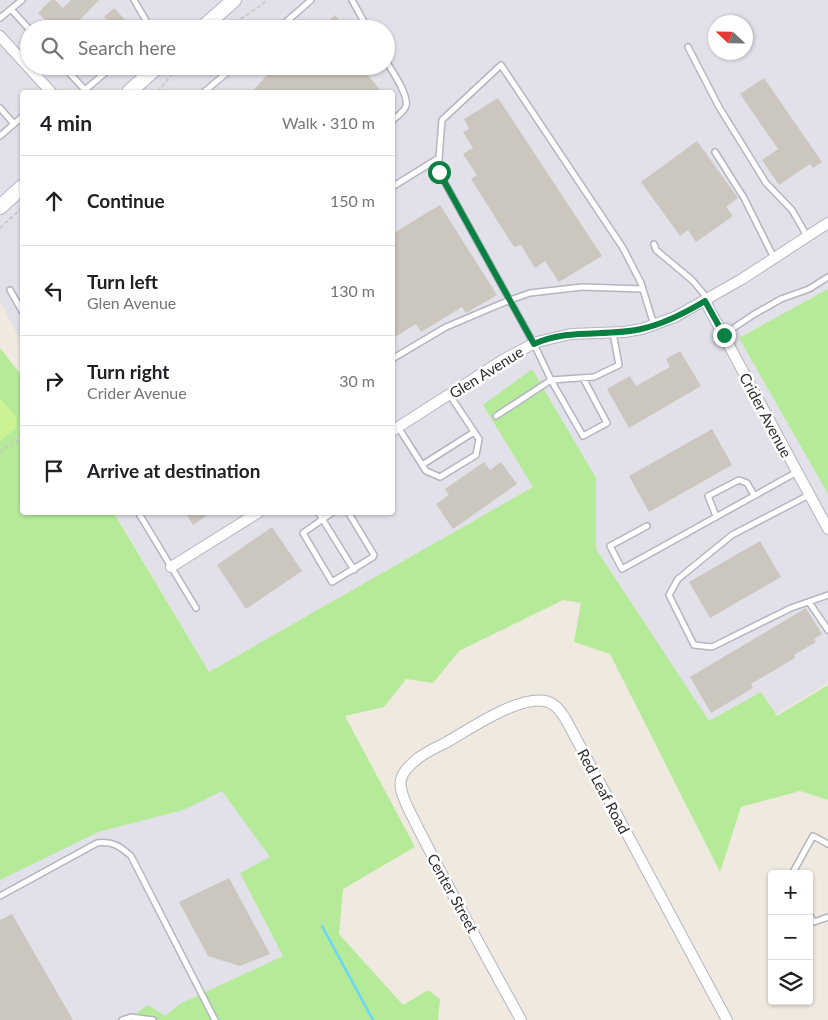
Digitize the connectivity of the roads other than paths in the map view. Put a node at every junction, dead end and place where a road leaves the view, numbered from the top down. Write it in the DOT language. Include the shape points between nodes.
graph roads {
  1 [pos="22,0"];
  2 [pos="134,0"];
  3 [pos="234,0"];
  4 [pos="312,0"];
  5 [pos="352,0"];
  6 [pos="11,9"];
  7 [pos="0,18"];
  8 [pos="21,20"];
  9 [pos="146,20"];
  10 [pos="211,20"];
  11 [pos="289,20"];
  12 [pos="363,20"];
  13 [pos="0,36"];
  14 [pos="688,47"];
  15 [pos="20,58"];
  16 [pos="35,75"];
  17 [pos="72,75"];
  18 [pos="102,75"];
  19 [pos="148,75"];
  20 [pos="224,75"];
  21 [pos="394,75"];
  22 [pos="48,90"];
  23 [pos="85,90"];
  24 [pos="85,90"];
  25 [pos="131,90"];
  26 [pos="206,90"];
  27 [pos="0,108"];
  28 [pos="20,118"];
  29 [pos="395,118"];
  30 [pos="14,124"];
  31 [pos="0,136"];
  32 [pos="715,152"];
  33 [pos="439,158"];
  34 [pos="395,185"];
  35 [pos="20,189"];
  36 [pos="0,207"];
  37 [pos="828,223"];
  38 [pos="807,236"];
  39 [pos="654,244"];
  40 [pos="774,258"];
  41 [pos="828,277"];
  42 [pos="643,289"];
  43 [pos="10,290"];
  44 [pos="510,300"];
  45 [pos="706,300"];
  46 [pos="20,308"];
  47 [pos="654,325"];
  48 [pos="613,332"];
  49 [pos="724,335"];
  50 [pos="534,344"];
  51 [pos="395,357"];
  52 [pos="583,378"];
  53 [pos="550,380"];
  54 [pos="450,394"];
  55 [pos="496,416"];
  56 [pos="395,429"];
  57 [pos="474,432"];
  58 [pos="422,465"];
  59 [pos="797,472"];
  60 [pos="754,495"];
  61 [pos="810,495"];
  62 [pos="140,515"];
  63 [pos="254,515"];
  64 [pos="320,515"];
  65 [pos="328,515"];
  66 [pos="350,515"];
  67 [pos="716,516"];
  68 [pos="322,519"];
  69 [pos="647,526"];
  70 [pos="828,529"];
  71 [pos="171,568"];
  72 [pos="354,570"];
  73 [pos="828,595"];
  74 [pos="809,602"];
  75 [pos="196,608"];
  76 [pos="828,630"];
  77 [pos="411,764"];
  78 [pos="828,844"];
  79 [pos="794,870"];
  80 [pos="0,896"];
  81 [pos="810,915"];
  82 [pos="828,917"];
  83 [pos="122,1020"];
  84 [pos="153,1020"];
  85 [pos="215,1020"];
  86 [pos="521,1020"];
  87 [pos="727,1020"];
  1 -- 6 [label="lane"];
  2 -- 9 [label="lane"];
  3 -- 10 [label="main road"];
  4 -- 11 [label="lane"];
  5 -- 12 [label="lane"];
  6 -- 7 [label="lane"];
  6 -- 8 [label="lane"];
  13 -- 15 [label="street"];
  14 -- 38 [label="lane" via="766,183 792,210"];
  16 -- 22 [label="street"];
  17 -- 23 [label="lane"];
  18 -- 24 [label="lane"];
  19 -- 25 [label="main road"];
  20 -- 26 [label="lane"];
  21 -- 29 [label="lane" via="406,96 407,105"];
  27 -- 30 [label="lane"];
  28 -- 30 [label="lane"];
  30 -- 31 [label="lane"];
  32 -- 40 [label="lane" via="744,198"];
  33 -- 34 [label="lane"];
  33 -- 42 [label="lane" via="442,120 501,65 623,248"];
  33 -- 44 [label="lane" via="439,172"];
  35 -- 36 [label="main road"];
  37 -- 38 [label="street, Glen Avenue"];
  38 -- 40 [label="street, Glen Avenue"];
  39 -- 45 [label="lane" via="656,250 692,280"];
  40 -- 45 [label="street, Glen Avenue"];
  41 -- 49 [label="lane" via="753,315"];
  42 -- 44 [label="lane" via="582,287 530,293"];
  42 -- 47 [label="lane"];
  43 -- 46 [label="lane"];
  44 -- 50 [label="lane"];
  44 -- 51 [label="lane" via="446,327"];
  45 -- 47 [label="street, Glen Avenue"];
  45 -- 49 [label="street, Crider Avenue"];
  47 -- 48 [label="street, Glen Avenue"];
  48 -- 50 [label="street, Glen Avenue" via="571,334"];
  48 -- 52 [label="lane" via="619,365 594,377"];
  49 -- 59 [label="street, Crider Avenue"];
  50 -- 53 [label="lane"];
  50 -- 54 [label="street, Glen Avenue"];
  52 -- 53 [label="lane"];
  52 -- 53 [label="lane" via="606,423 583,436"];
  53 -- 55 [label="lane"];
  54 -- 56 [label="street, Glen Avenue"];
  54 -- 57 [label="lane"];
  56 -- 58 [label="lane"];
  57 -- 58 [label="lane"];
  57 -- 58 [label="lane" via="479,439 476,455 440,478 426,472"];
  59 -- 60 [label="lane"];
  59 -- 61 [label="street, Crider Avenue"];
  60 -- 67 [label="lane"];
  60 -- 67 [label="lane" via="747,483 739,480 708,496"];
  61 -- 70 [label="street, Crider Avenue"];
  61 -- 74 [label="lane" via="732,535 678,579 669,595 694,645 712,647"];
  62 -- 71 [label="lane"];
  63 -- 71 [label="street"];
  64 -- 68 [label="lane"];
  65 -- 68 [label="lane"];
  66 -- 72 [label="lane" via="374,555"];
  67 -- 69 [label="lane" via="622,569 610,546"];
  68 -- 72 [label="lane"];
  68 -- 72 [label="lane" via="303,535 331,582"];
  71 -- 75 [label="lane"];
  73 -- 74 [label="lane"];
  74 -- 76 [label="lane"];
  77 -- 86 [label="street, Center Street" via="401,780 407,806"];
  77 -- 87 [label="street, Red Leaf Road" via="497,713 536,701 546,702 560,710"];
  78 -- 79 [label="lane" via="813,836"];
  80 -- 85 [label="lane" via="97,843 116,844 130,856"];
  81 -- 82 [label="lane" via="814,922"];
  83 -- 84 [label="lane" via="131,1017"];
}
